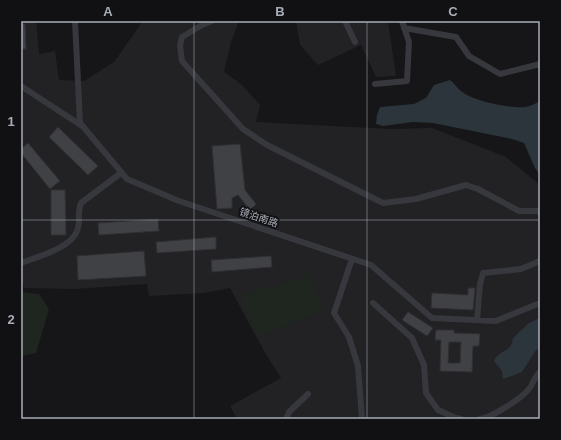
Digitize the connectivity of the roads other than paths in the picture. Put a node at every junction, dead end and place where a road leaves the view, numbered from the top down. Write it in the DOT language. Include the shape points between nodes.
graph roads {
  1 [pos="75,21"];
  2 [pos="212,21"];
  3 [pos="345,21"];
  4 [pos="402,21"];
  5 [pos="404,28"];
  6 [pos="355,42"];
  7 [pos="540,64"];
  8 [pos="375,84"];
  9 [pos="21,86"];
  10 [pos="83,127"];
  11 [pos="121,173"];
  12 [pos="540,213"];
  13 [pos="352,259"];
  14 [pos="540,261"];
  15 [pos="21,263"];
  16 [pos="373,303"];
  17 [pos="540,303"];
  18 [pos="477,320"];
  19 [pos="540,372"];
  20 [pos="308,394"];
  21 [pos="286,419"];
  22 [pos="362,419"];
  23 [pos="461,419"];
  24 [pos="480,419"];
  1 -- 10 [label="street, 镜泊南路" via="80,123"];
  2 -- 12 [label="street" via="182,37 182,61 243,129 267,145 383,203 416,199 466,185 519,211"];
  3 -- 6 [label="street"];
  4 -- 5 [label="street"];
  5 -- 7 [label="street" via="456,37 469,56 500,74"];
  5 -- 8 [label="street" via="409,42 407,82"];
  9 -- 10 [label="street"];
  10 -- 11 [label="street, 镜泊南路"];
  11 -- 13 [label="street, 镜泊南路" via="127,179 179,201"];
  11 -- 15 [label="street" via="81,203 78,230 73,238 62,247"];
  13 -- 18 [label="street, 镜泊南路" via="371,265 432,318"];
  13 -- 22 [label="street" via="334,313 349,337 358,366"];
  14 -- 18 [label="street" via="521,269 483,273"];
  16 -- 23 [label="street" via="412,338 424,365 426,393 438,410"];
  17 -- 18 [label="street, 镜泊南路" via="496,321"];
  19 -- 24 [label="street" via="535,376 529,390 499,411"];
  20 -- 21 [label="street" via="289,412"];
}
